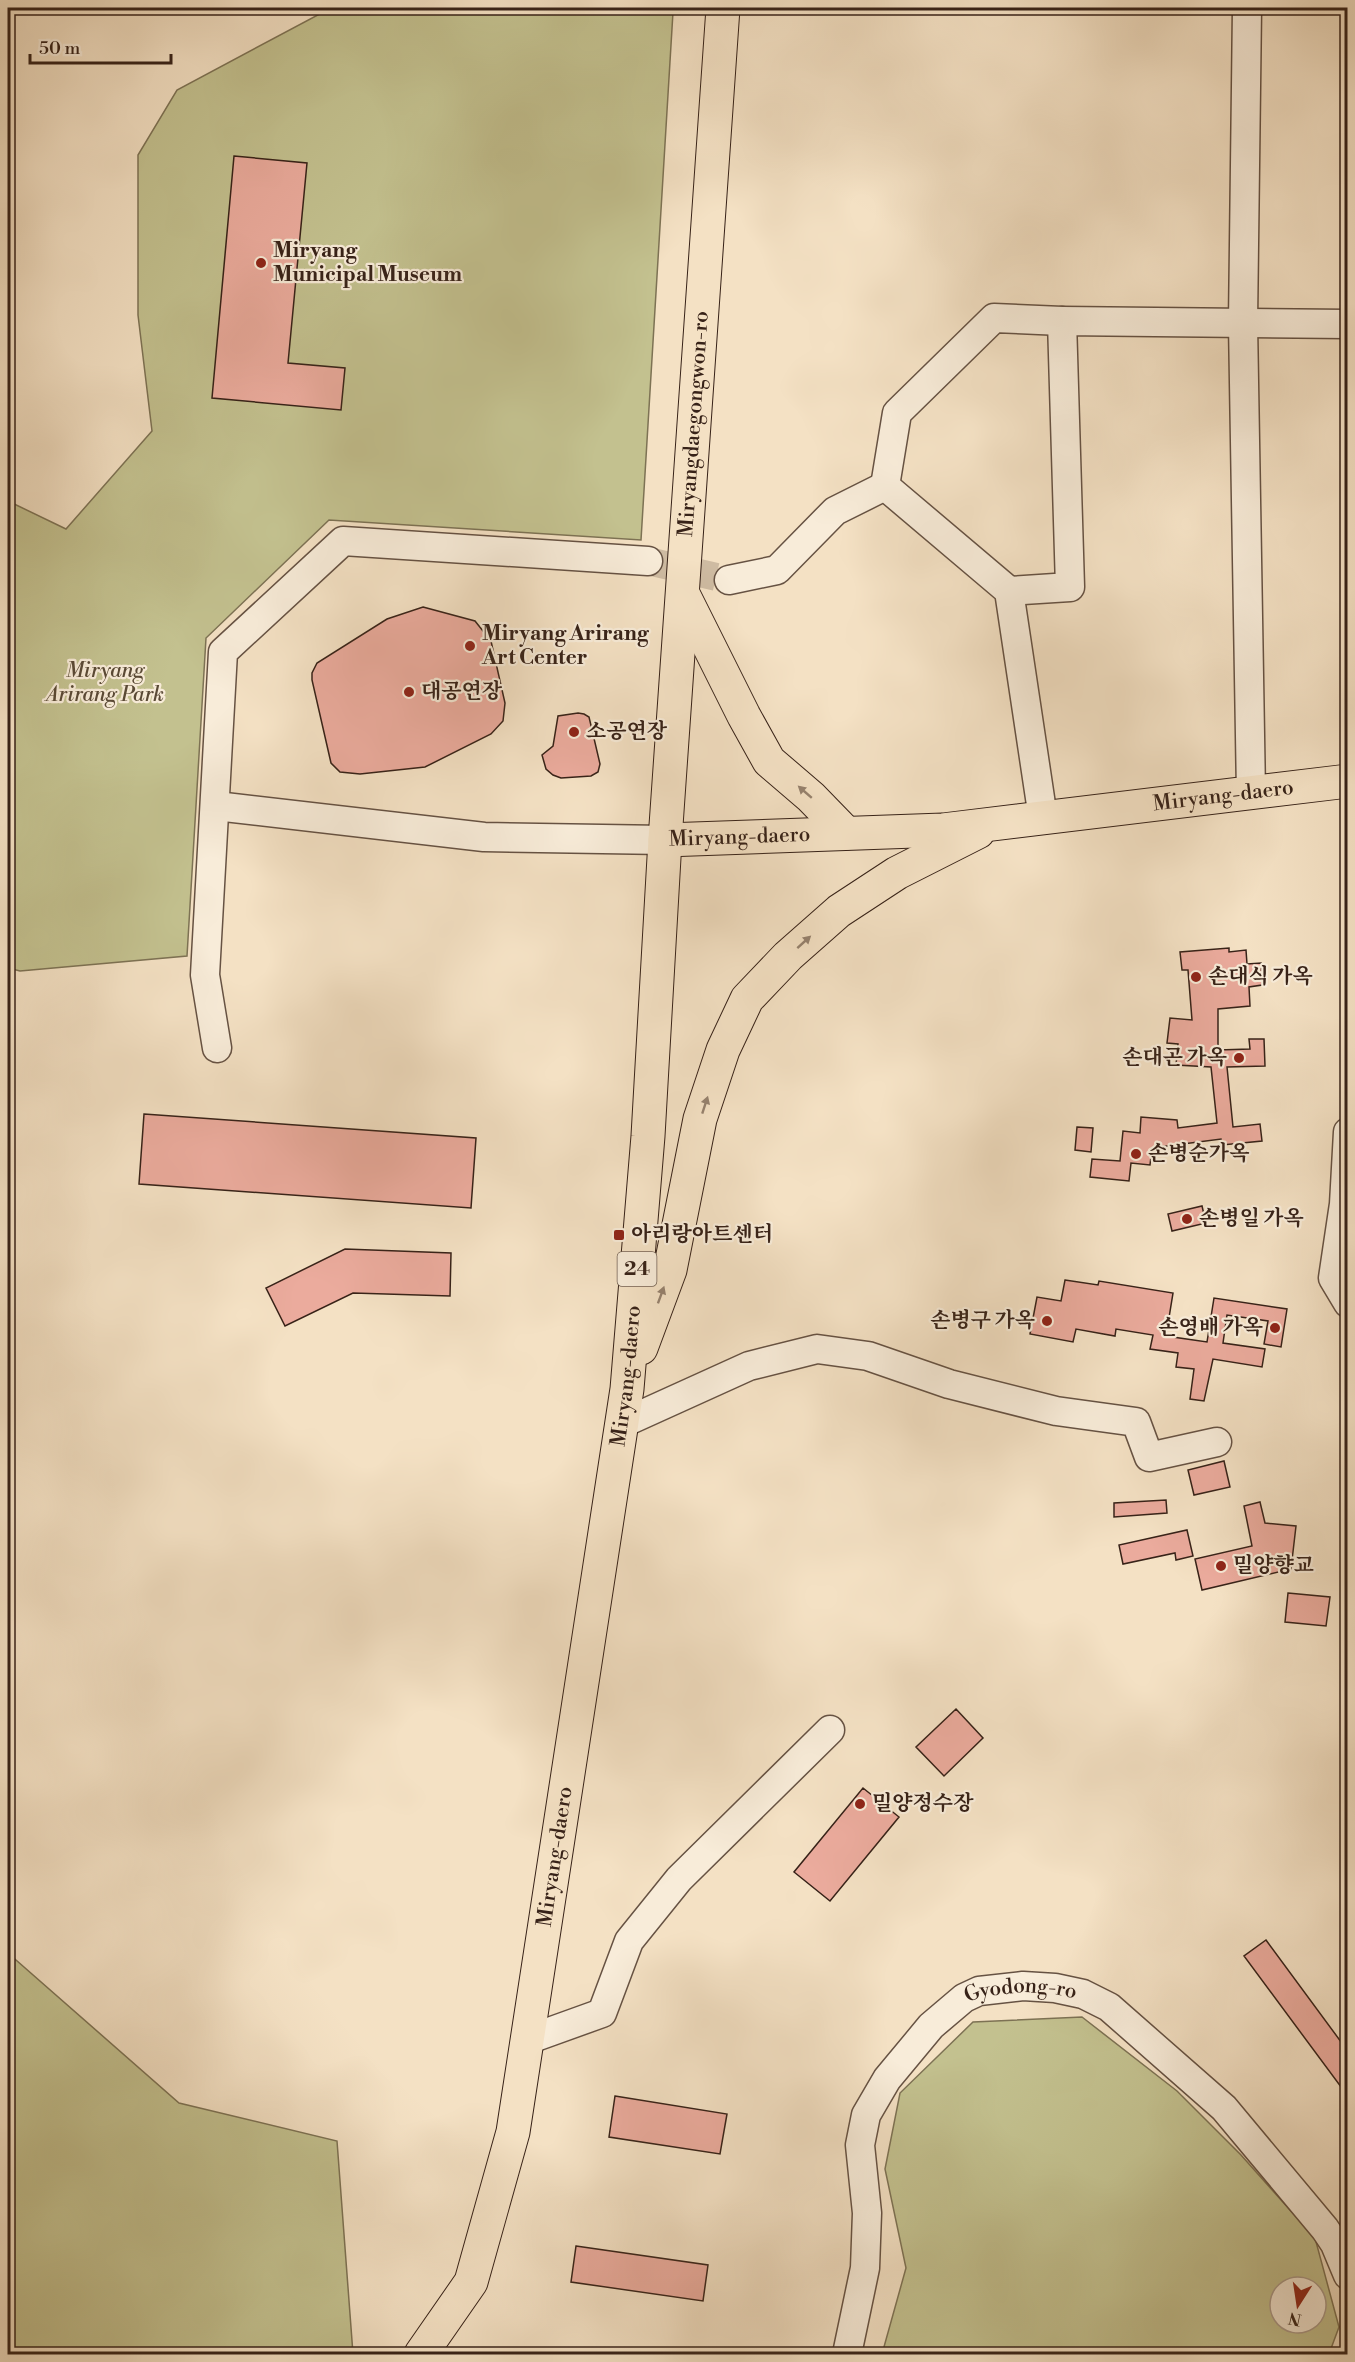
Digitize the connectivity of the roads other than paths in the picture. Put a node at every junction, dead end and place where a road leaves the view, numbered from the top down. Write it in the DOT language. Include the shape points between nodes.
graph roads {
  1 [pos="723,8"];
  2 [pos="1247,8"];
  3 [pos="1062,321"];
  4 [pos="1243,323"];
  5 [pos="1347,324"];
  6 [pos="885,486"];
  7 [pos="648,561"];
  8 [pos="729,580"];
  9 [pos="1009,591"];
  10 [pos="683,594"];
  11 [pos="1347,781"];
  12 [pos="1251,794"];
  13 [pos="216,806"];
  14 [pos="1044,818"];
  15 [pos="994,824"];
  16 [pos="846,833"];
  17 [pos="665,840"];
  18 [pos="217,1048"];
  19 [pos="1347,1132"];
  20 [pos="1347,1303"];
  21 [pos="627,1389"];
  22 [pos="621,1424"];
  23 [pos="1217,1442"];
  24 [pos="830,1730"];
  25 [pos="527,2040"];
  26 [pos="1347,2275"];
  27 [pos="421,2355"];
  28 [pos="847,2355"];
  1 -- 10 [label="main road, Miryangdaegongwon-ro"];
  2 -- 4 [label="street"];
  3 -- 4 [label="street"];
  3 -- 6 [label="street" via="994,318 897,413"];
  3 -- 9 [label="street" via="1070,587"];
  4 -- 5 [label="street"];
  4 -- 12 [label="street"];
  6 -- 8 [label="street" via="835,511 777,570"];
  6 -- 9 [label="street"];
  7 -- 13 [label="street" via="343,541 223,652"];
  9 -- 14 [label="street"];
  16 -- 10 [label="main road, one-way" via="769,761"];
  10 -- 17 [label="main road, Miryangdaegongwon-ro"];
  11 -- 12 [label="main road, Miryang-daero"];
  12 -- 14 [label="main road, Miryang-daero"];
  13 -- 17 [label="street" via="484,837"];
  13 -- 18 [label="street" via="205,975"];
  14 -- 15 [label="main road, Miryang-daero"];
  15 -- 16 [label="main road, Miryang-daero"];
  21 -- 15 [label="main road, one-way" via="670,1270 700,1119 723,1050 747,999 839,911 897,873"];
  16 -- 17 [label="main road, Miryang-daero"];
  17 -- 21 [label="main road, Miryang-daero / 24" via="648,1136"];
  19 -- 20 [label="street" via="1344,1204 1333,1278"];
  21 -- 22 [label="main road, Miryang-daero / 24"];
  22 -- 23 [label="street" via="749,1365 817,1349 868,1356 949,1384 1056,1411 1136,1422 1149,1458"];
  22 -- 25 [label="main road, Miryang-daero / 24"];
  24 -- 25 [label="street" via="679,1879 629,1941 602,2013"];
  25 -- 27 [label="main road, Miryang-daero / 24" via="513,2132 471,2282"];
  26 -- 28 [label="street, Gyodong-ro" via="1325,2229 1224,2108 1109,2007 1083,1994 1055,1988 996,1988 964,1998 931,2026 887,2079 866,2115 860,2145 867,2213 865,2268"];
}
